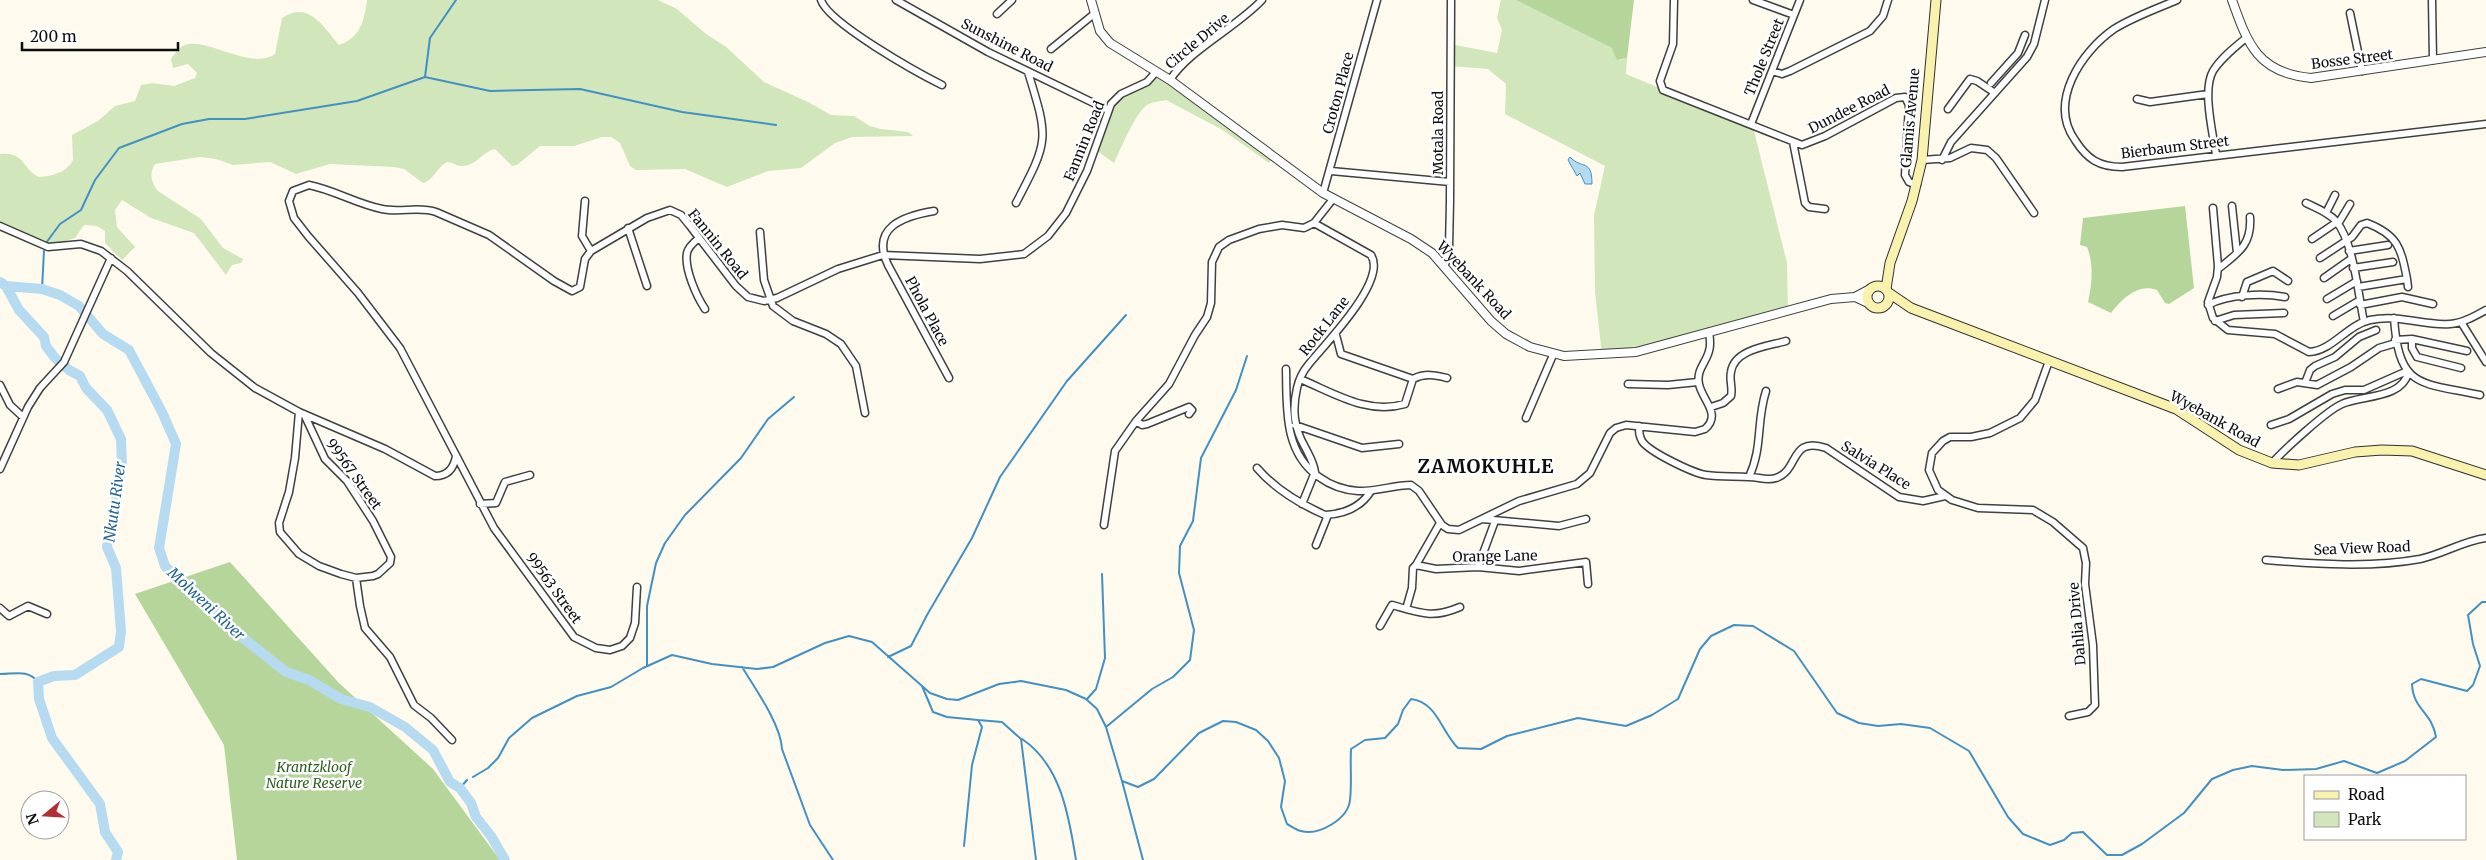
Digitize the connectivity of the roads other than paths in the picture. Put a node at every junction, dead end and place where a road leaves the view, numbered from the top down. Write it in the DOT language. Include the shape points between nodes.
graph roads {
  1 [pos="821,0"];
  2 [pos="896,0"];
  3 [pos="1012,0"];
  4 [pos="1091,0"];
  5 [pos="1262,0"];
  6 [pos="1377,0"];
  7 [pos="1451,0"];
  8 [pos="1674,0"];
  9 [pos="1753,0"];
  10 [pos="1800,0"];
  11 [pos="1888,0"];
  12 [pos="1936,0"];
  13 [pos="2045,0"];
  14 [pos="2177,0"];
  15 [pos="2232,0"];
  16 [pos="2432,0"];
  17 [pos="2350,13"];
  18 [pos="997,14"];
  19 [pos="1094,14"];
  20 [pos="1794,15"];
  21 [pos="2025,35"];
  22 [pos="2246,38"];
  23 [pos="1051,49"];
  24 [pos="2486,52"];
  25 [pos="2433,60"];
  26 [pos="1772,71"];
  27 [pos="2362,71"];
  28 [pos="1028,72"];
  29 [pos="1156,72"];
  30 [pos="1170,80"];
  31 [pos="1991,83"];
  32 [pos="942,85"];
  33 [pos="1994,93"];
  34 [pos="2208,94"];
  35 [pos="2137,99"];
  36 [pos="1948,109"];
  37 [pos="1108,110"];
  38 [pos="1751,124"];
  39 [pos="2486,124"];
  40 [pos="1793,142"];
  41 [pos="2216,155"];
  42 [pos="1922,160"];
  43 [pos="1942,160"];
  44 [pos="1331,171"];
  45 [pos="1450,182"];
  46 [pos="1917,185"];
  47 [pos="1323,193"];
  48 [pos="2335,195"];
  49 [pos="1333,199"];
  50 [pos="585,201"];
  51 [pos="1016,203"];
  52 [pos="2306,203"];
  53 [pos="2350,204"];
  54 [pos="2232,206"];
  55 [pos="2213,208"];
  56 [pos="1825,209"];
  57 [pos="934,211"];
  58 [pos="2034,213"];
  59 [pos="2326,213"];
  60 [pos="2250,218"];
  61 [pos="1314,223"];
  62 [pos="2337,223"];
  63 [pos="0,226"];
  64 [pos="628,228"];
  65 [pos="760,232"];
  66 [pos="698,238"];
  67 [pos="2312,239"];
  68 [pos="2345,240"];
  69 [pos="2388,245"];
  70 [pos="592,251"];
  71 [pos="2349,252"];
  72 [pos="2237,253"];
  73 [pos="883,255"];
  74 [pos="111,258"];
  75 [pos="2320,258"];
  76 [pos="2351,259"];
  77 [pos="2393,262"];
  78 [pos="1890,263"];
  79 [pos="1445,265"];
  80 [pos="2353,268"];
  81 [pos="2218,269"];
  82 [pos="2324,278"];
  83 [pos="2407,279"];
  84 [pos="2288,281"];
  85 [pos="2357,284"];
  86 [pos="647,286"];
  87 [pos="2408,287"];
  88 [pos="1873,288"];
  89 [pos="1888,291"];
  90 [pos="1855,297"];
  91 [pos="2286,297"];
  92 [pos="2242,298"];
  93 [pos="2327,298"];
  94 [pos="770,300"];
  95 [pos="2360,302"];
  96 [pos="1870,304"];
  97 [pos="2433,304"];
  98 [pos="2208,305"];
  99 [pos="1885,306"];
  100 [pos="1910,308"];
  101 [pos="705,309"];
  102 [pos="2486,310"];
  103 [pos="2284,313"];
  104 [pos="2333,316"];
  105 [pos="2394,318"];
  106 [pos="2215,321"];
  107 [pos="2364,322"];
  108 [pos="2461,322"];
  109 [pos="2376,330"];
  110 [pos="1709,332"];
  111 [pos="1336,335"];
  112 [pos="2412,339"];
  113 [pos="1786,341"];
  114 [pos="2395,342"];
  115 [pos="2467,351"];
  116 [pos="1553,355"];
  117 [pos="2049,361"];
  118 [pos="2486,362"];
  119 [pos="2461,368"];
  120 [pos="1286,369"];
  121 [pos="2407,372"];
  122 [pos="948,378"];
  123 [pos="1413,378"];
  124 [pos="1447,378"];
  125 [pos="1300,379"];
  126 [pos="1698,382"];
  127 [pos="2305,383"];
  128 [pos="1628,384"];
  129 [pos="0,385"];
  130 [pos="2278,389"];
  131 [pos="1766,391"];
  132 [pos="2480,395"];
  133 [pos="1711,407"];
  134 [pos="301,413"];
  135 [pos="865,413"];
  136 [pos="1189,414"];
  137 [pos="23,417"];
  138 [pos="1526,418"];
  139 [pos="1136,421"];
  140 [pos="1295,425"];
  141 [pos="1639,426"];
  142 [pos="2271,426"];
  143 [pos="1399,444"];
  144 [pos="456,455"];
  145 [pos="2272,464"];
  146 [pos="0,468"];
  147 [pos="1257,468"];
  148 [pos="1315,474"];
  149 [pos="530,475"];
  150 [pos="2486,475"];
  151 [pos="1749,477"];
  152 [pos="1371,491"];
  153 [pos="1945,496"];
  154 [pos="480,504"];
  155 [pos="1302,504"];
  156 [pos="1328,515"];
  157 [pos="1481,519"];
  158 [pos="1586,519"];
  159 [pos="1495,521"];
  160 [pos="1440,523"];
  161 [pos="1104,526"];
  162 [pos="2486,538"];
  163 [pos="1316,545"];
  164 [pos="2266,560"];
  165 [pos="1415,566"];
  166 [pos="1478,567"];
  167 [pos="356,578"];
  168 [pos="1588,584"];
  169 [pos="637,587"];
  170 [pos="1460,607"];
  171 [pos="0,608"];
  172 [pos="1406,609"];
  173 [pos="47,614"];
  174 [pos="1380,626"];
  175 [pos="2069,716"];
  176 [pos="452,740"];
  1 -- 32 [label="street" via="826,10 845,26"];
  2 -- 28 [label="street, Sunshine Road"];
  3 -- 18 [label="street"];
  4 -- 19 [label="street, Wyebank Road"];
  5 -- 30 [label="street, Circle Drive"];
  6 -- 44 [label="street, Croton Place"];
  7 -- 45 [label="street, Motala Road"];
  8 -- 38 [label="street, Dundee Road" via="1673,44 1661,87"];
  9 -- 20 [label="street"];
  10 -- 20 [label="street, Thole Street"];
  11 -- 26 [label="street" via="1883,16 1864,34 1790,72"];
  12 -- 42 [label="main road, Glamis Avenue"];
  13 -- 33 [label="street" via="2027,57"];
  14 -- 41 [label="street, Bierbaum Street" via="2120,26 2098,43 2070,82 2064,111 2066,123 2083,152 2096,163 2106,166 2122,167"];
  15 -- 22 [label="street, Bosse Street"];
  16 -- 25 [label="street"];
  17 -- 27 [label="street"];
  19 -- 23 [label="street"];
  19 -- 29 [label="street, Wyebank Road" via="1106,40"];
  20 -- 26 [label="street, Thole Street"];
  21 -- 31 [label="street" via="2018,53"];
  22 -- 27 [label="street, Bosse Street" via="2262,60 2294,76 2311,78"];
  22 -- 34 [label="street" via="2213,71"];
  24 -- 25 [label="street, Bosse Street"];
  25 -- 27 [label="street, Bosse Street"];
  26 -- 38 [label="street, Thole Street"];
  28 -- 37 [label="street, Sunshine Road"];
  28 -- 51 [label="street" via="1043,121 1043,143 1038,162"];
  29 -- 30 [label="street, Wyebank Road"];
  29 -- 37 [label="street, Fannin Road" via="1147,82 1121,94"];
  30 -- 47 [label="street, Wyebank Road"];
  33 -- 36 [label="street" via="1977,80 1970,80"];
  33 -- 43 [label="street" via="1951,142"];
  34 -- 35 [label="street" via="2150,102"];
  34 -- 41 [label="street"];
  37 -- 73 [label="street, Fannin Road" via="1087,171 1066,213 1032,250 1017,256 980,259"];
  38 -- 40 [label="street, Dundee Road"];
  39 -- 41 [label="street, Bierbaum Street"];
  40 -- 46 [label="street, Dundee Road" via="1805,145 1814,142 1896,98 1904,97 1909,105 1905,175"];
  40 -- 56 [label="street" via="1805,203 1809,207"];
  42 -- 43 [label="street"];
  42 -- 46 [label="main road, Glamis Avenue"];
  43 -- 58 [label="street" via="1971,148 1991,153"];
  44 -- 45 [label="street"];
  44 -- 47 [label="street, Croton Place"];
  45 -- 79 [label="street, Motala Road" via="1449,248"];
  46 -- 78 [label="main road, Glamis Avenue"];
  47 -- 49 [label="street, Wyebank Road"];
  48 -- 59 [label="street"];
  49 -- 61 [label="street"];
  49 -- 79 [label="street, Wyebank Road" via="1411,239"];
  50 -- 70 [label="street" via="582,236"];
  52 -- 59 [label="street"];
  53 -- 62 [label="street"];
  54 -- 72 [label="street"];
  55 -- 81 [label="street"];
  57 -- 73 [label="street" via="910,215 899,221 884,239"];
  59 -- 62 [label="street"];
  60 -- 72 [label="street" via="2248,241"];
  61 -- 111 [label="street, Rock Lane" via="1368,253 1374,260 1362,297"];
  61 -- 139 [label="street" via="1304,228 1282,225 1259,229 1219,247 1212,262 1210,310 1169,384"];
  62 -- 67 [label="street"];
  62 -- 68 [label="street"];
  63 -- 74 [label="street" via="42,246 57,248 81,244"];
  64 -- 66 [label="street, Fannin Road" via="670,210 681,216"];
  64 -- 70 [label="street, Fannin Road"];
  64 -- 86 [label="street"];
  65 -- 94 [label="street" via="764,280"];
  66 -- 94 [label="street, Fannin Road" via="742,292 756,300"];
  66 -- 101 [label="street" via="689,247 686,257 694,291"];
  68 -- 71 [label="street"];
  68 -- 75 [label="street"];
  68 -- 83 [label="street" via="2364,223 2382,230 2397,244"];
  69 -- 71 [label="street"];
  70 -- 144 [label="street" via="583,265 580,288 572,292 490,235 436,212 427,209 380,209 309,185 292,191 289,201 294,218 400,348"];
  71 -- 76 [label="street"];
  72 -- 81 [label="street"];
  73 -- 94 [label="street, Fannin Road" via="838,269"];
  73 -- 122 [label="street, Phola Place"];
  74 -- 134 [label="street" via="211,353 255,388"];
  74 -- 137 [label="street" via="62,364 40,388"];
  76 -- 80 [label="street"];
  76 -- 82 [label="street"];
  77 -- 80 [label="street"];
  78 -- 88 [label="main road, Glamis Avenue"];
  78 -- 89 [label="main road, Glamis Avenue"];
  79 -- 116 [label="street, Wyebank Road" via="1491,321 1506,334"];
  80 -- 85 [label="street"];
  81 -- 98 [label="street"];
  83 -- 85 [label="street"];
  83 -- 87 [label="street"];
  84 -- 92 [label="street" via="2272,271 2265,272 2247,282"];
  85 -- 93 [label="street"];
  85 -- 95 [label="street"];
  88 -- 89 [label="main road"];
  88 -- 90 [label="street, Wyebank Road"];
  88 -- 96 [label="main road" via="1867,297"];
  89 -- 99 [label="main road" via="1889,300"];
  89 -- 100 [label="main road, Wyebank Road"];
  90 -- 96 [label="street"];
  90 -- 110 [label="street, Wyebank Road" via="1823,300"];
  91 -- 92 [label="street"];
  92 -- 98 [label="street"];
  94 -- 135 [label="street" via="784,316 841,344 856,366"];
  95 -- 97 [label="street" via="2402,298"];
  95 -- 104 [label="street"];
  95 -- 107 [label="street"];
  96 -- 99 [label="main road" via="1877,308"];
  98 -- 106 [label="street"];
  99 -- 100 [label="main road, Wyebank Road"];
  100 -- 117 [label="main road, Wyebank Road"];
  102 -- 108 [label="street"];
  103 -- 106 [label="street" via="2234,315"];
  105 -- 107 [label="street"];
  105 -- 108 [label="street" via="2436,324"];
  105 -- 114 [label="street"];
  106 -- 107 [label="street" via="2228,330 2275,334 2309,352 2321,350"];
  108 -- 118 [label="street"];
  109 -- 127 [label="street" via="2359,337 2335,357 2315,366"];
  110 -- 116 [label="street, Wyebank Road" via="1636,352 1581,357"];
  110 -- 126 [label="street" via="1709,353 1699,372"];
  111 -- 123 [label="street" via="1341,354"];
  111 -- 125 [label="street, Rock Lane" via="1309,364"];
  112 -- 114 [label="street"];
  112 -- 115 [label="street"];
  112 -- 119 [label="street" via="2417,357"];
  113 -- 133 [label="street" via="1738,358 1731,371 1731,396"];
  114 -- 121 [label="street"];
  114 -- 127 [label="street" via="2317,385"];
  116 -- 138 [label="street"];
  117 -- 145 [label="main road, Wyebank Road" via="2176,409 2239,450"];
  117 -- 153 [label="street" via="2035,400 2020,418 1979,436 1950,438 1938,445 1929,462 1930,476"];
  120 -- 148 [label="street" via="1290,433 1301,458"];
  121 -- 132 [label="street" via="2422,383"];
  121 -- 142 [label="street" via="2364,390 2332,394"];
  121 -- 145 [label="street" via="2402,384 2396,388 2341,404"];
  123 -- 124 [label="street" via="1427,375"];
  123 -- 125 [label="street" via="1405,404 1378,407 1362,406"];
  125 -- 140 [label="street, Rock Lane" via="1295,400"];
  126 -- 128 [label="street"];
  126 -- 133 [label="street"];
  127 -- 130 [label="street" via="2297,382"];
  129 -- 137 [label="street" via="10,405"];
  131 -- 151 [label="street" via="1759,415 1758,456"];
  133 -- 141 [label="street" via="1711,422 1701,431"];
  134 -- 144 [label="street" via="385,448 436,476 449,472"];
  134 -- 167 [label="street, 99567 Street" via="289,492 279,528 295,550 307,559 328,570"];
  134 -- 167 [label="street, 99567 Street" via="325,459 347,481 391,557 390,563 378,574"];
  136 -- 139 [label="street" via="1190,407 1148,424"];
  137 -- 146 [label="street"];
  139 -- 161 [label="street" via="1115,451"];
  140 -- 143 [label="street" via="1362,448"];
  140 -- 148 [label="street, Rock Lane" via="1315,466"];
  141 -- 151 [label="street" via="1639,436 1644,444 1689,469 1706,475"];
  141 -- 157 [label="street" via="1626,425 1614,430 1590,473 1576,484 1519,501"];
  144 -- 154 [label="street, 99563 Street"];
  145 -- 150 [label="main road, Wyebank Road" via="2299,465 2355,452 2412,451"];
  147 -- 155 [label="street" via="1269,481"];
  148 -- 152 [label="street" via="1334,486"];
  148 -- 155 [label="street"];
  149 -- 154 [label="street" via="505,482 496,503"];
  151 -- 153 [label="street, Salvia Place" via="1778,477 1789,467 1798,451 1815,445 1826,448 1899,497 1922,501"];
  152 -- 156 [label="street" via="1356,507"];
  152 -- 160 [label="street" via="1411,485 1419,491"];
  153 -- 175 [label="street, Dahlia Drive" via="1978,508 2033,510 2053,522 2083,548 2086,563 2084,584 2093,645 2095,705 2088,712"];
  154 -- 169 [label="street, 99563 Street" via="494,528 579,641 602,649 622,646 630,638 635,623"];
  155 -- 156 [label="street"];
  156 -- 163 [label="street"];
  157 -- 159 [label="street"];
  157 -- 160 [label="street" via="1459,530 1448,529"];
  158 -- 159 [label="street" via="1559,526"];
  159 -- 166 [label="street"];
  160 -- 165 [label="street"];
  162 -- 164 [label="street, Sea View Road" via="2434,556 2397,562"];
  165 -- 166 [label="street, Orange Lane" via="1436,570"];
  165 -- 172 [label="street"];
  166 -- 168 [label="street, Orange Lane" via="1519,571 1586,562"];
  167 -- 176 [label="street" via="366,628 390,657 414,705"];
  170 -- 172 [label="street" via="1442,615"];
  171 -- 173 [label="street" via="9,616 28,606"];
  172 -- 174 [label="street" via="1392,605"];
}
